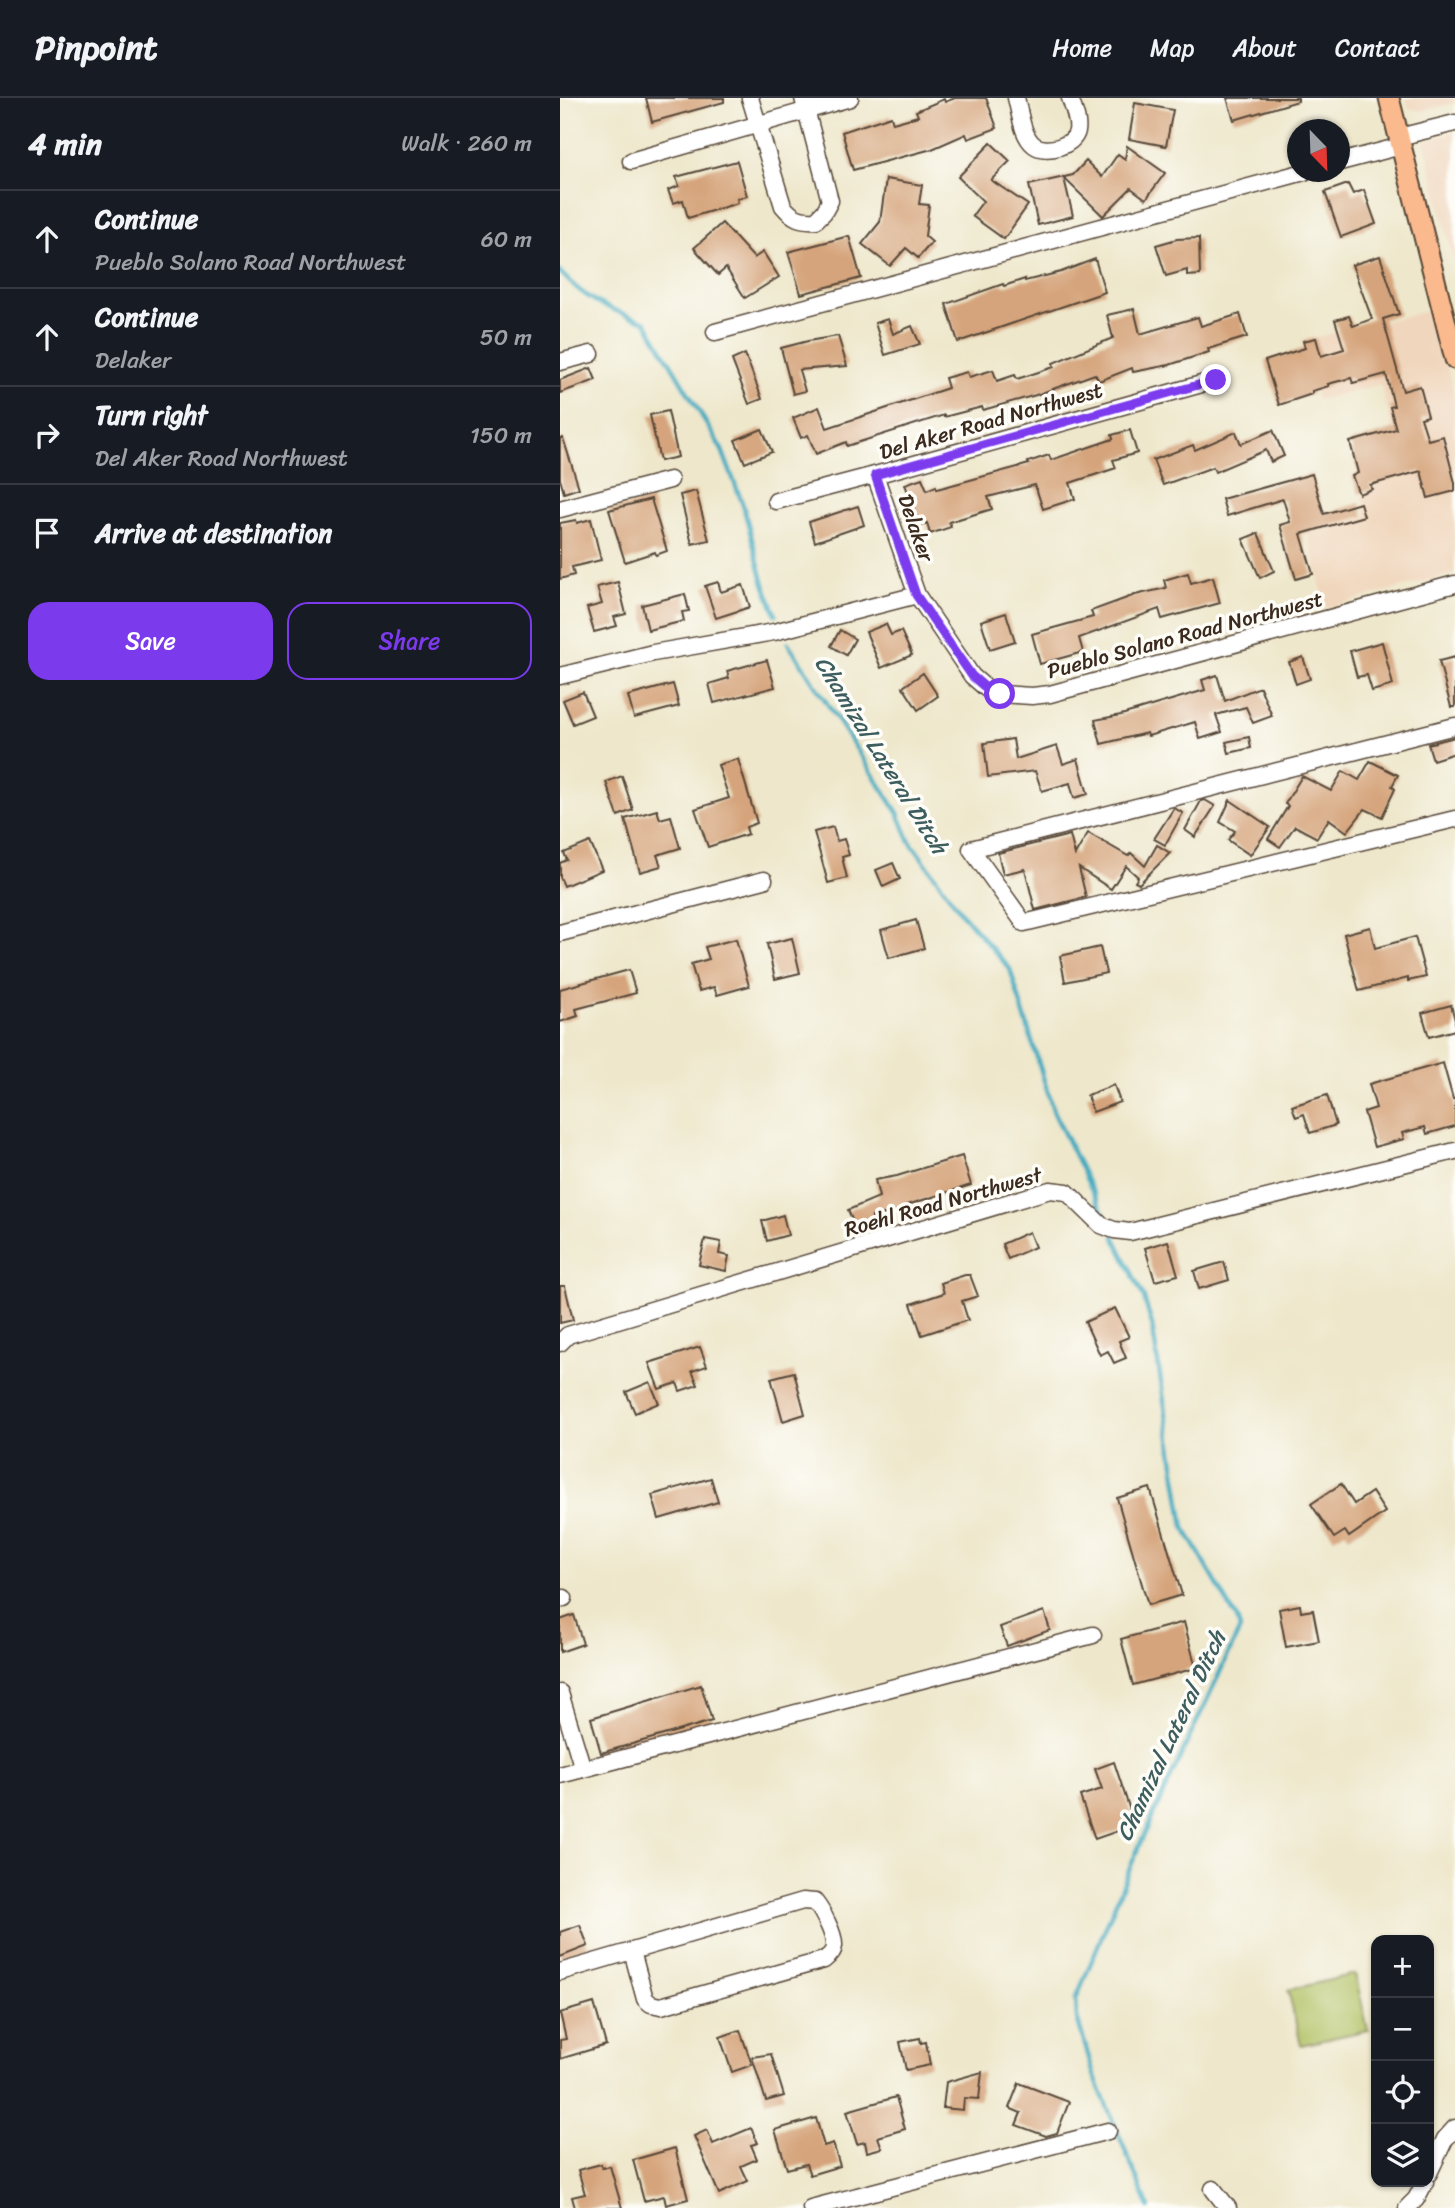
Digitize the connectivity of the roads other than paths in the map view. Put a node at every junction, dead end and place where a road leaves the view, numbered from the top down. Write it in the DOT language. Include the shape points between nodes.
graph roads {
  1 [pos="750,98"];
  2 [pos="850,98"];
  3 [pos="1016,98"];
  4 [pos="1070,98"];
  5 [pos="1389,98"];
  6 [pos="804,104"];
  7 [pos="1455,122"];
  8 [pos="758,125"];
  9 [pos="1400,141"];
  10 [pos="1350,158"];
  11 [pos="631,162"];
  12 [pos="1287,177"];
  13 [pos="715,332"];
  14 [pos="591,354"];
  15 [pos="1455,359"];
  16 [pos="560,362"];
  17 [pos="1216,380"];
  18 [pos="875,475"];
  19 [pos="670,480"];
  20 [pos="776,500"];
  21 [pos="560,509"];
  22 [pos="1455,584"];
  23 [pos="916,595"];
  24 [pos="560,677"];
  25 [pos="1455,726"];
  26 [pos="1455,819"];
  27 [pos="764,880"];
  28 [pos="560,933"];
  29 [pos="1455,1151"];
  30 [pos="560,1343"];
  31 [pos="1093,1635"];
  32 [pos="560,1693"];
  33 [pos="583,1769"];
  34 [pos="560,1775"];
  35 [pos="632,1951"];
  36 [pos="560,1972"];
  37 [pos="1455,2128"];
  38 [pos="1108,2131"];
  39 [pos="1434,2162"];
  40 [pos="1422,2187"];
  41 [pos="1213,2189"];
  42 [pos="811,2208"];
  43 [pos="1227,2208"];
  44 [pos="1407,2208"];
  1 -- 8 [label="street"];
  2 -- 6 [label="street"];
  3 -- 4 [label="street" via="1027,135 1044,149 1065,144 1077,133"];
  5 -- 9 [label="main road"];
  6 -- 8 [label="street"];
  6 -- 8 [label="street" via="830,201 816,220 792,217 783,206"];
  7 -- 9 [label="street"];
  8 -- 11 [label="street"];
  9 -- 10 [label="street"];
  9 -- 15 [label="main road"];
  12 -- 13 [label="street"];
  14 -- 16 [label="street"];
  17 -- 18 [label="street, Del Aker Road Northwest"];
  18 -- 20 [label="street, Del Aker Road Northwest"];
  18 -- 23 [label="street, Delaker"];
  19 -- 21 [label="street"];
  22 -- 23 [label="street, Pueblo Solano Road Northwest" via="1032,696 1000,694 972,676"];
  23 -- 24 [label="street" via="774,632 653,653"];
  25 -- 26 [label="street" via="971,849 1024,923"];
  27 -- 28 [label="street"];
  29 -- 30 [label="street, Roehl Road Northwest" via="1130,1232 1101,1225 1067,1192 1050,1190 568,1335"];
  31 -- 33 [label="street"];
  32 -- 33 [label="street"];
  33 -- 34 [label="street"];
  35 -- 35 [label="street" via="645,1999 661,2006 824,1960 834,1945 816,1902 803,1901"];
  35 -- 36 [label="street"];
  37 -- 39 [label="street"];
  38 -- 42 [label="street"];
  40 -- 44 [label="street"];
  41 -- 43 [label="street"];
}
